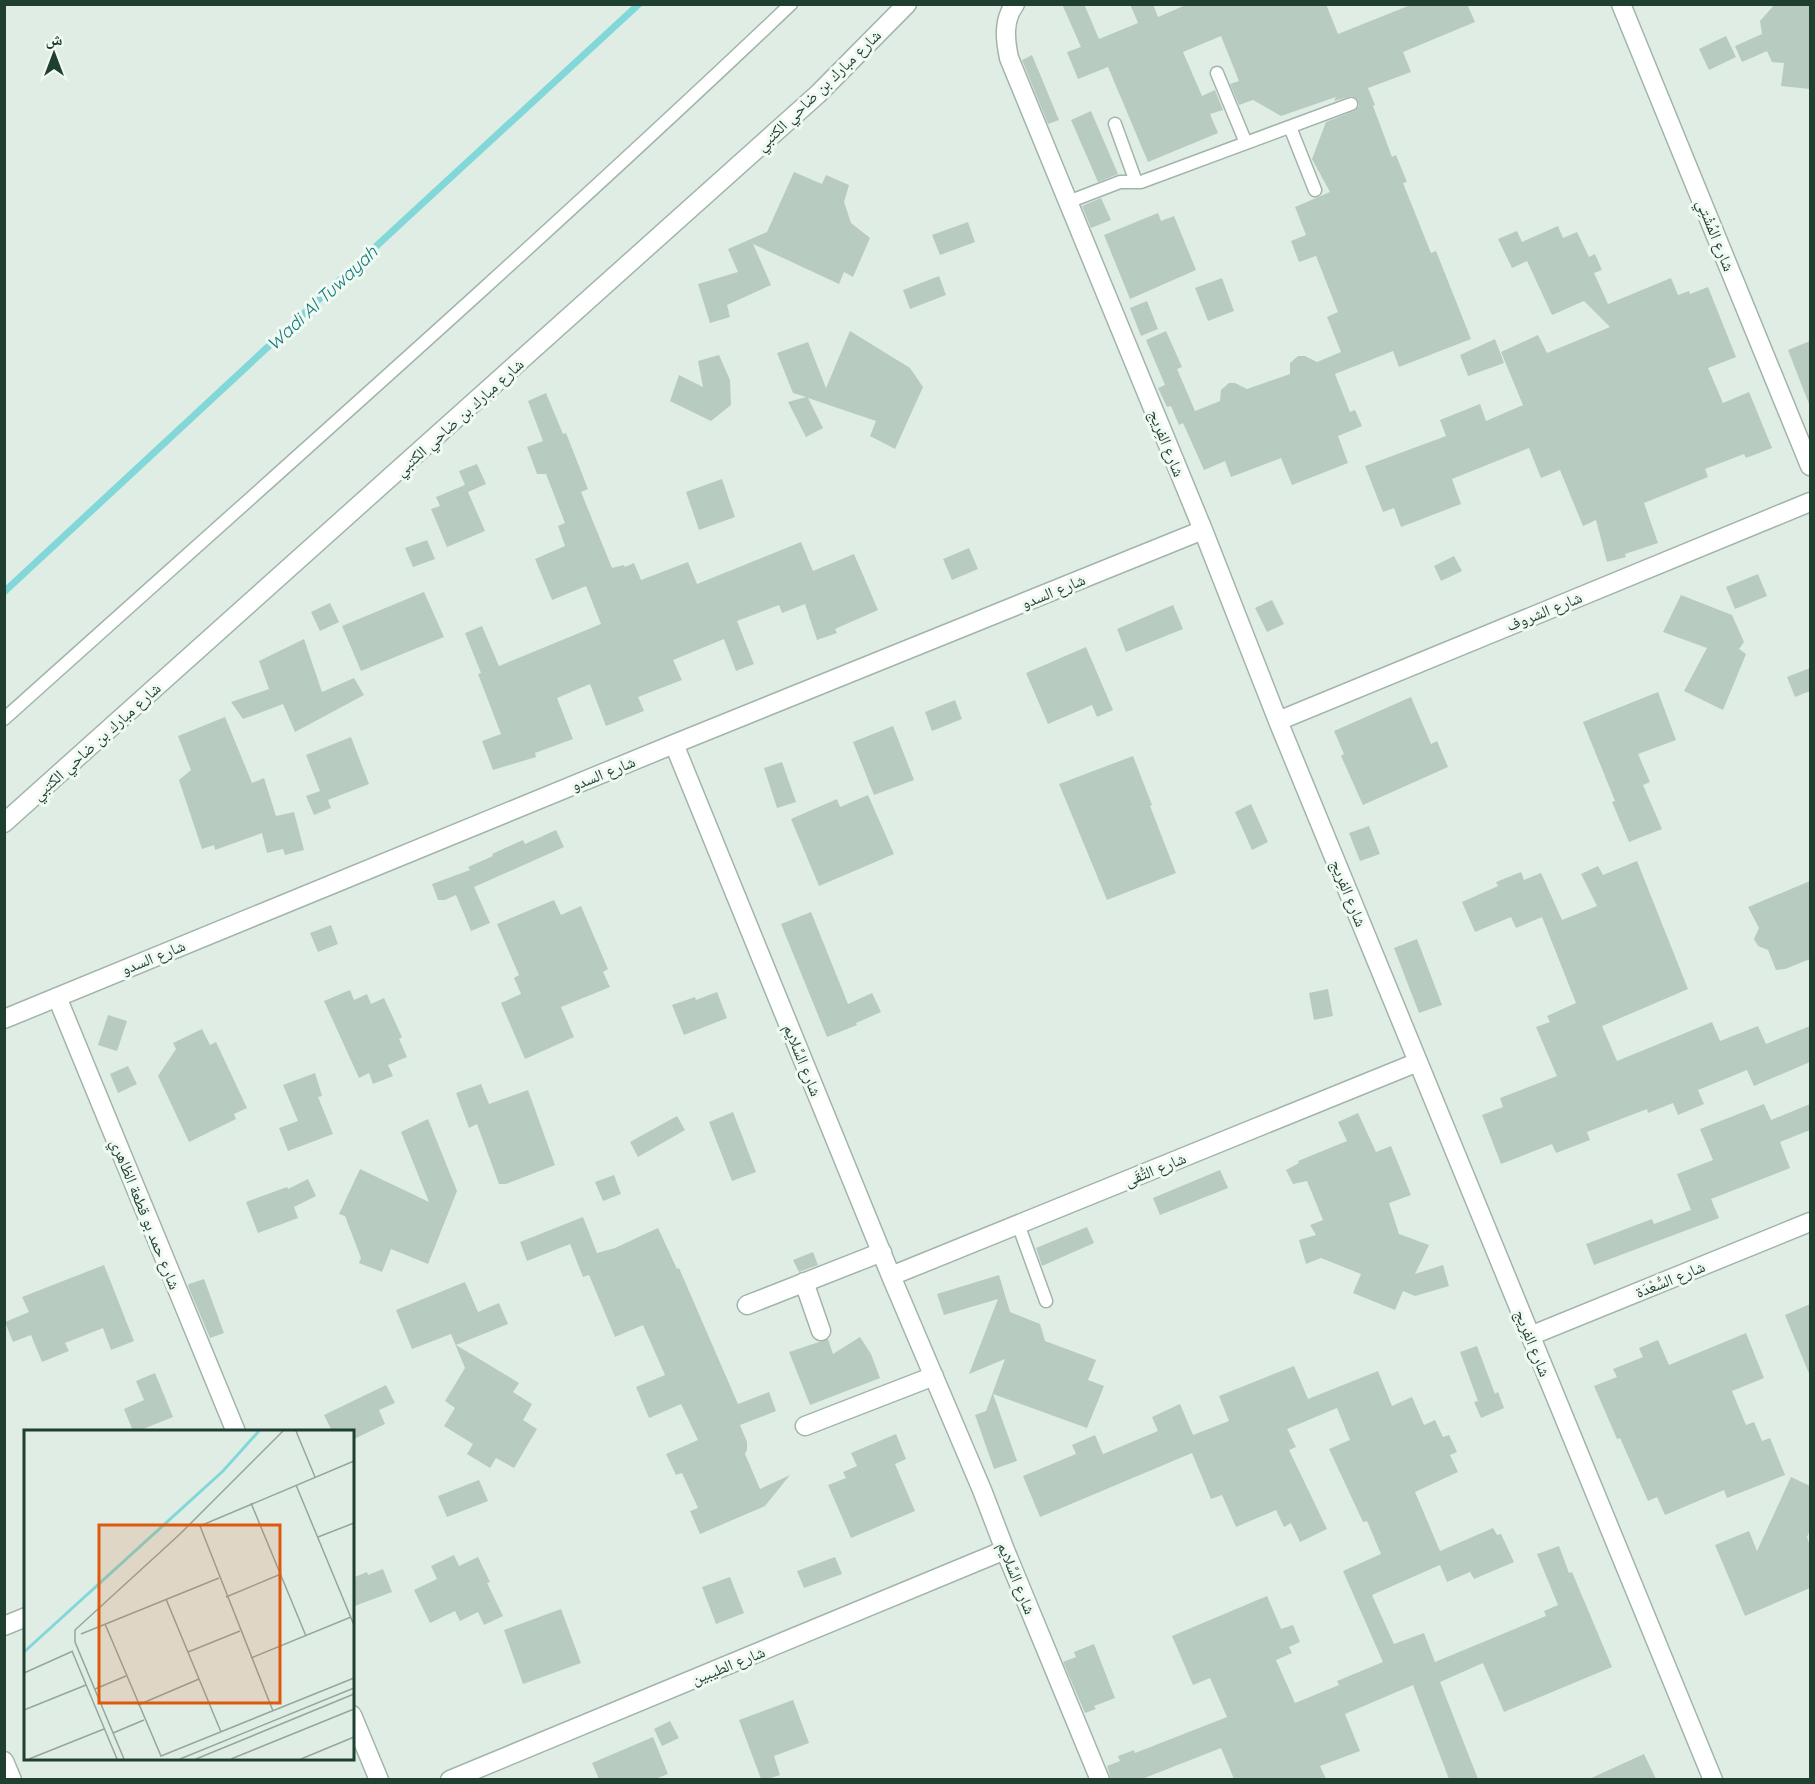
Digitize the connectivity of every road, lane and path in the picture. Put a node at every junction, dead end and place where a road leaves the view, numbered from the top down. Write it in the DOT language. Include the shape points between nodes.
graph roads {
  1 [pos="791,4"];
  2 [pos="907,4"];
  3 [pos="1015,4"];
  4 [pos="1621,4"];
  5 [pos="1217,73"];
  6 [pos="1351,104"];
  7 [pos="1115,124"];
  8 [pos="1290,127"];
  9 [pos="1246,143"];
  10 [pos="1136,182"];
  11 [pos="1315,190"];
  12 [pos="1068,202"];
  13 [pos="1810,466"];
  14 [pos="1810,502"];
  15 [pos="1203,530"];
  16 [pos="4,719"];
  17 [pos="1278,721"];
  18 [pos="674,744"];
  19 [pos="4,823"];
  20 [pos="57,997"];
  21 [pos="4,1019"];
  22 [pos="1418,1062"];
  23 [pos="1810,1222"];
  24 [pos="1018,1224"];
  25 [pos="882,1251"];
  26 [pos="891,1276"];
  27 [pos="804,1282"];
  28 [pos="1046,1301"];
  29 [pos="747,1305"];
  30 [pos="821,1331"];
  31 [pos="1530,1336"];
  32 [pos="934,1376"];
  33 [pos="805,1426"];
  34 [pos="236,1430"];
  35 [pos="1005,1550"];
  36 [pos="24,1618"];
  37 [pos="4,1626"];
  38 [pos="354,1720"];
  39 [pos="4,1761"];
  40 [pos="12,1779"];
  41 [pos="379,1779"];
  42 [pos="450,1779"];
  43 [pos="1100,1779"];
  44 [pos="1713,1779"];
  1 -- 16 [label="lane" via="436,332"];
  2 -- 19 [label="street, شارع مبارك بن ضاحي الكتبي" via="809,102"];
  3 -- 12 [label="street, شارع الفِريج" via="1006,27 1009,58"];
  4 -- 13 [label="street, شارع المُشْتِي"];
  5 -- 9 [label="lane"];
  6 -- 8 [label="lane"];
  7 -- 10 [label="lane"];
  8 -- 9 [label="lane"];
  8 -- 11 [label="lane"];
  9 -- 10 [label="lane"];
  10 -- 12 [label="lane" via="1120,182"];
  12 -- 15 [label="street, شارع الفِريج"];
  14 -- 17 [label="street, شارع الشروف"];
  15 -- 17 [label="street, شارع الفِريج"];
  15 -- 18 [label="street, شارع السدو"];
  17 -- 22 [label="street, شارع الفِريج"];
  18 -- 20 [label="street, شارع السدو"];
  18 -- 25 [label="street, شارع السَّلايم"];
  20 -- 21 [label="street, شارع السدو"];
  20 -- 34 [label="street, شارع حمد بو قطعة الظاهري"];
  22 -- 24 [label="street, شارع التُّقَى"];
  22 -- 31 [label="street, شارع الفِريج"];
  23 -- 31 [label="street, شارع السُّعْدَة"];
  24 -- 26 [label="street, شارع التُّقَى"];
  24 -- 28 [label="lane"];
  25 -- 26 [label="street, شارع السَّلايم"];
  25 -- 27 [label="street"];
  26 -- 32 [label="street, شارع السَّلايم"];
  27 -- 29 [label="street"];
  27 -- 30 [label="street"];
  31 -- 44 [label="street, شارع الفِريج"];
  32 -- 33 [label="street"];
  32 -- 35 [label="street, شارع السَّلايم"];
  35 -- 42 [label="street, شارع الطيبين"];
  35 -- 43 [label="street, شارع السَّلايم"];
  36 -- 37 [label="street"];
  38 -- 41 [label="street"];
  39 -- 40 [label="street"];
}
